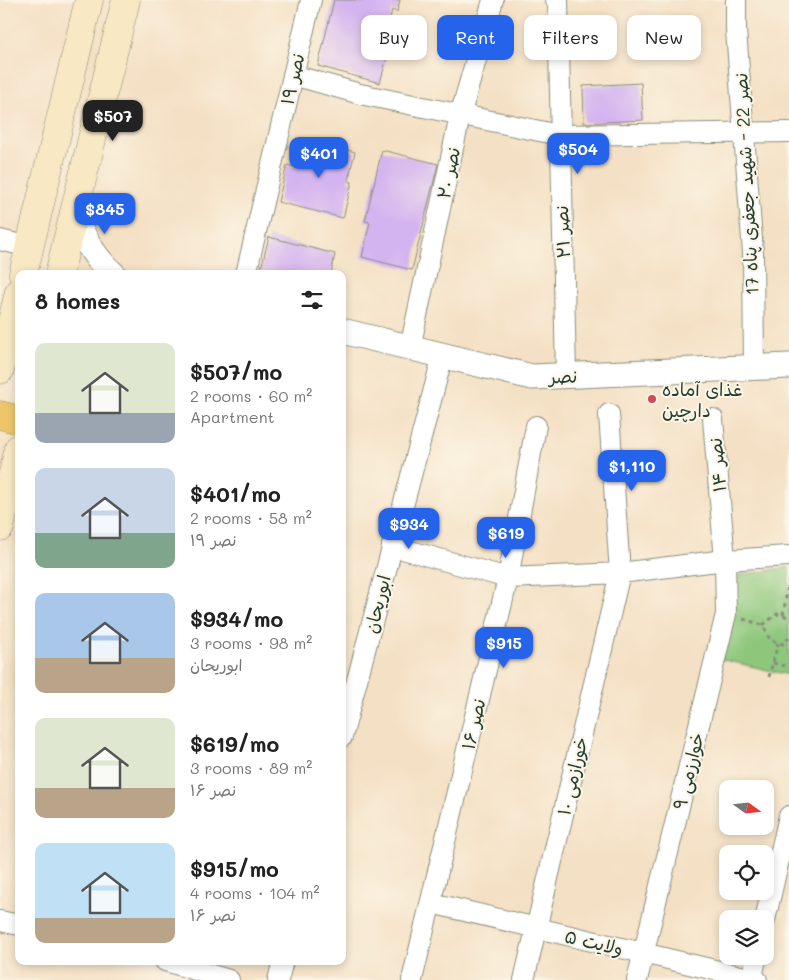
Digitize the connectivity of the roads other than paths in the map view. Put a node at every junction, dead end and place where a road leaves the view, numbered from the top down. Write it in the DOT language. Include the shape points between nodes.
graph roads {
  1 [pos="89,0"];
  2 [pos="126,0"];
  3 [pos="311,0"];
  4 [pos="493,0"];
  5 [pos="556,0"];
  6 [pos="736,0"];
  7 [pos="293,76"];
  8 [pos="460,116"];
  9 [pos="789,132"];
  10 [pos="744,134"];
  11 [pos="559,135"];
  12 [pos="74,212"];
  13 [pos="0,240"];
  14 [pos="30,247"];
  15 [pos="24,270"];
  16 [pos="60,270"];
  17 [pos="109,270"];
  18 [pos="247,270"];
  19 [pos="15,308"];
  20 [pos="346,332"];
  21 [pos="410,348"];
  22 [pos="443,355"];
  23 [pos="789,366"];
  24 [pos="754,368"];
  25 [pos="0,370"];
  26 [pos="566,376"];
  27 [pos="609,414"];
  28 [pos="0,415"];
  29 [pos="15,419"];
  30 [pos="713,419"];
  31 [pos="536,426"];
  32 [pos="15,465"];
  33 [pos="0,527"];
  34 [pos="392,546"];
  35 [pos="789,556"];
  36 [pos="725,560"];
  37 [pos="620,572"];
  38 [pos="508,578"];
  39 [pos="346,721"];
  40 [pos="789,816"];
  41 [pos="431,903"];
  42 [pos="767,910"];
  43 [pos="0,921"];
  44 [pos="15,924"];
  45 [pos="537,929"];
  46 [pos="644,953"];
  47 [pos="178,965"];
  48 [pos="282,965"];
  49 [pos="756,965"];
  50 [pos="229,980"];
  51 [pos="278,980"];
  52 [pos="412,980"];
  53 [pos="524,980"];
  54 [pos="637,980"];
  55 [pos="753,980"];
  1 -- 14 [label="main road"];
  2 -- 12 [label="main road"];
  3 -- 7 [label="street, نصر ۱۹"];
  4 -- 8 [label="street, نصر ۲۰"];
  5 -- 11 [label="street, نصر ۲۱"];
  6 -- 10 [label="street, نصر 22 - شهید جعفری پناه 17"];
  7 -- 8 [label="street"];
  7 -- 18 [label="street, نصر ۱۹"];
  8 -- 11 [label="street"];
  8 -- 21 [label="street, نصر ۲۰"];
  9 -- 10 [label="street"];
  10 -- 11 [label="street"];
  10 -- 24 [label="street, نصر 22 - شهید جعفری پناه 17" via="752,253"];
  11 -- 26 [label="street, نصر ۲۱"];
  12 -- 16 [label="main road"];
  12 -- 17 [label="street" via="86,242"];
  13 -- 14 [label="street"];
  14 -- 15 [label="main road"];
  19 -- 25 [label="main road"];
  20 -- 21 [label="street, نصر"];
  21 -- 22 [label="street, نصر"];
  22 -- 26 [label="street, نصر" via="532,377"];
  22 -- 34 [label="street, ابوریحان"];
  23 -- 24 [label="street, نصر"];
  24 -- 26 [label="street, نصر"];
  27 -- 37 [label="street, خورازمی ۱۰"];
  28 -- 29 [label="main road"];
  30 -- 36 [label="street, نصر ۱۴"];
  31 -- 38 [label="street, نصر ۱۶"];
  32 -- 33 [label="main road"];
  34 -- 38 [label="street"];
  34 -- 39 [label="street, ابوریحان"];
  35 -- 36 [label="street"];
  36 -- 37 [label="street"];
  36 -- 46 [label="street, خوارزمی ۹" via="726,614"];
  37 -- 38 [label="street"];
  37 -- 45 [label="street, خورازمی ۱۰"];
  38 -- 41 [label="street, نصر ۱۶"];
  40 -- 42 [label="street"];
  41 -- 45 [label="street, ولایت ۵"];
  41 -- 52 [label="street, نصر ۱۶"];
  43 -- 44 [label="street"];
  45 -- 46 [label="street, ولایت ۵"];
  45 -- 53 [label="street, خورازمی ۱۰"];
  46 -- 54 [label="street, خوارزمی ۹"];
  46 -- 55 [label="street, ولایت ۵"];
  47 -- 50 [label="street"];
  48 -- 51 [label="street"];
  49 -- 55 [label="street"];
}
